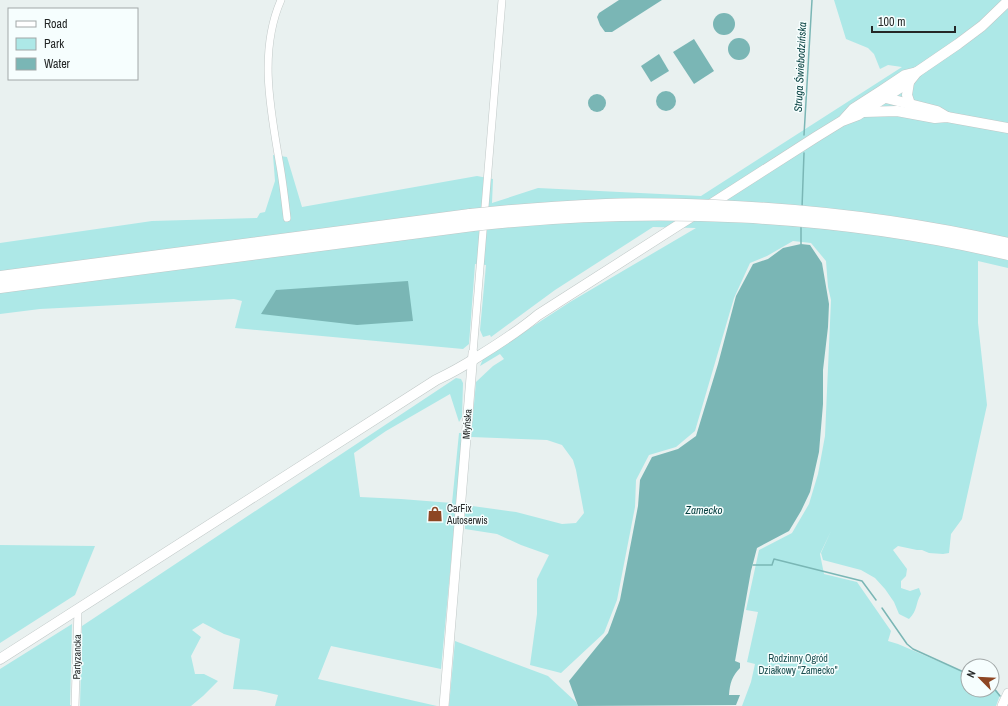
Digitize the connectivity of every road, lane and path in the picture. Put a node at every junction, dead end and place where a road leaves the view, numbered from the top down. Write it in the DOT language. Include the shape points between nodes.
graph roads {
  1 [pos="281,0"];
  2 [pos="502,0"];
  3 [pos="1008,1"];
  4 [pos="917,72"];
  5 [pos="909,82"];
  6 [pos="883,94"];
  7 [pos="910,104"];
  8 [pos="897,111"];
  9 [pos="864,112"];
  10 [pos="947,117"];
  11 [pos="842,121"];
  12 [pos="1008,128"];
  13 [pos="288,218"];
  14 [pos="472,220"];
  15 [pos="1008,244"];
  16 [pos="1008,254"];
  17 [pos="0,277"];
  18 [pos="0,287"];
  19 [pos="472,357"];
  20 [pos="78,609"];
  21 [pos="0,659"];
  22 [pos="1008,693"];
  23 [pos="75,706"];
  24 [pos="444,706"];
  25 [pos="1002,706"];
  1 -- 13 [label="street" via="272,32 269,92"];
  2 -- 19 [label="street, Młyńska"];
  3 -- 4 [label="main road" via="964,40"];
  4 -- 5 [label="main road"];
  4 -- 6 [label="main road" via="905,75"];
  5 -- 6 [label="main road"];
  5 -- 7 [label="main road" via="907,95"];
  6 -- 7 [label="main road"];
  6 -- 8 [label="main road" via="888,105"];
  6 -- 9 [label="main road"];
  6 -- 11 [label="main road" via="853,109"];
  7 -- 10 [label="main road" via="937,111"];
  8 -- 9 [label="main road"];
  8 -- 10 [label="main road" via="935,118"];
  9 -- 11 [label="main road"];
  10 -- 12 [label="main road"];
  11 -- 19 [label="main road" via="523,327"];
  14 -- 15 [label="highway, bridge" via="607,205 749,207 899,224"];
  14 -- 16 [label="highway, bridge" via="651,214 743,217 893,232"];
  14 -- 17 [label="highway"];
  14 -- 18 [label="highway"];
  19 -- 20 [label="main road" via="452,373 436,380"];
  19 -- 24 [label="street, Młyńska"];
  20 -- 21 [label="main road"];
  20 -- 23 [label="street, Partyzancka"];
  22 -- 25 [label="street"];
}
